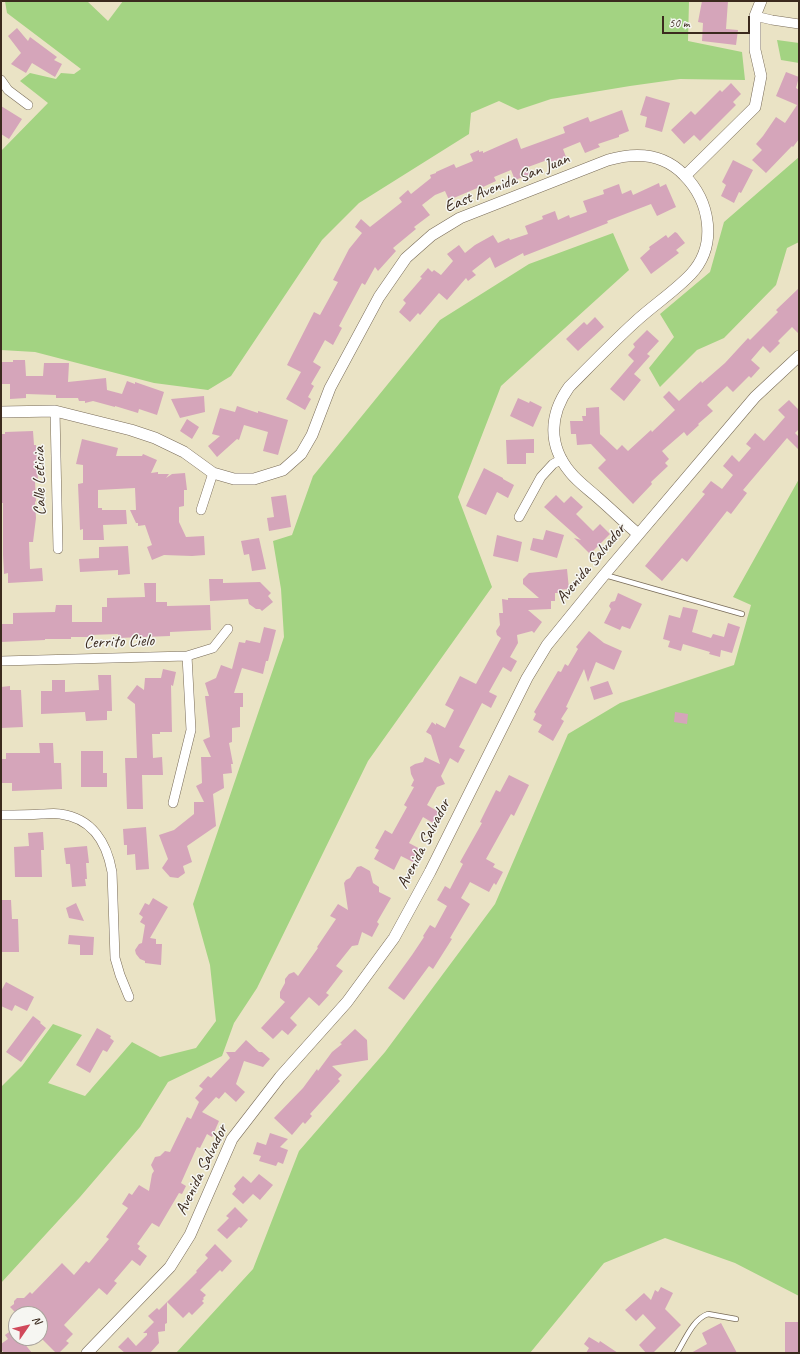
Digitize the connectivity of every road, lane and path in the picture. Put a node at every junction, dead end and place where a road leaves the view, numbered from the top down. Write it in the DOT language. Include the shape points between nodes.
graph roads {
  1 [pos="761,1"];
  2 [pos="755,16"];
  3 [pos="799,24"];
  4 [pos="1,80"];
  5 [pos="28,105"];
  6 [pos="685,176"];
  7 [pos="799,356"];
  8 [pos="55,411"];
  9 [pos="1,412"];
  10 [pos="562,459"];
  11 [pos="213,472"];
  12 [pos="201,510"];
  13 [pos="519,516"];
  14 [pos="638,534"];
  15 [pos="58,549"];
  16 [pos="604,575"];
  17 [pos="742,614"];
  18 [pos="228,629"];
  19 [pos="187,656"];
  20 [pos="1,661"];
  21 [pos="173,802"];
  22 [pos="1,815"];
  23 [pos="130,997"];
  24 [pos="736,1319"];
  25 [pos="87,1353"];
  26 [pos="678,1353"];
  1 -- 2 [label="street"];
  2 -- 3 [label="street"];
  2 -- 6 [label="street" via="756,50 761,76 755,107"];
  4 -- 5 [label="street" via="8,90"];
  6 -- 10 [label="street, East Avenida San Juan" via="700,197 708,220 708,238 702,258 692,273 634,323 560,399 554,417 554,433"];
  6 -- 11 [label="street, East Avenida San Juan" via="669,163 652,157 624,156 460,218 432,235 406,258 379,297 330,388 312,435 301,454 283,470 254,479 234,480"];
  7 -- 14 [label="street, Avenida Salvador" via="756,397"];
  8 -- 9 [label="street, East Avenida San Juan"];
  8 -- 11 [label="street, East Avenida San Juan" via="155,438 184,452"];
  8 -- 15 [label="street, Calle Leticia"];
  10 -- 13 [label="street" via="553,464 541,477"];
  10 -- 14 [label="street, East Avenida San Juan" via="570,472"];
  11 -- 12 [label="street"];
  14 -- 16 [label="street, Avenida Salvador"];
  16 -- 17 [label="lane"];
  16 -- 25 [label="street, Avenida Salvador" via="547,645 527,678 394,938 347,1002 280,1077 232,1139 190,1235 170,1267"];
  18 -- 19 [label="street, Cerrito Cielo" via="213,648"];
  19 -- 20 [label="street, Cerrito Cielo"];
  19 -- 21 [label="street" via="191,730"];
  22 -- 23 [label="street" via="60,814 80,820 101,839 110,858 112,872 117,966"];
  24 -- 26 [label="lane" via="704,1315"];
}
